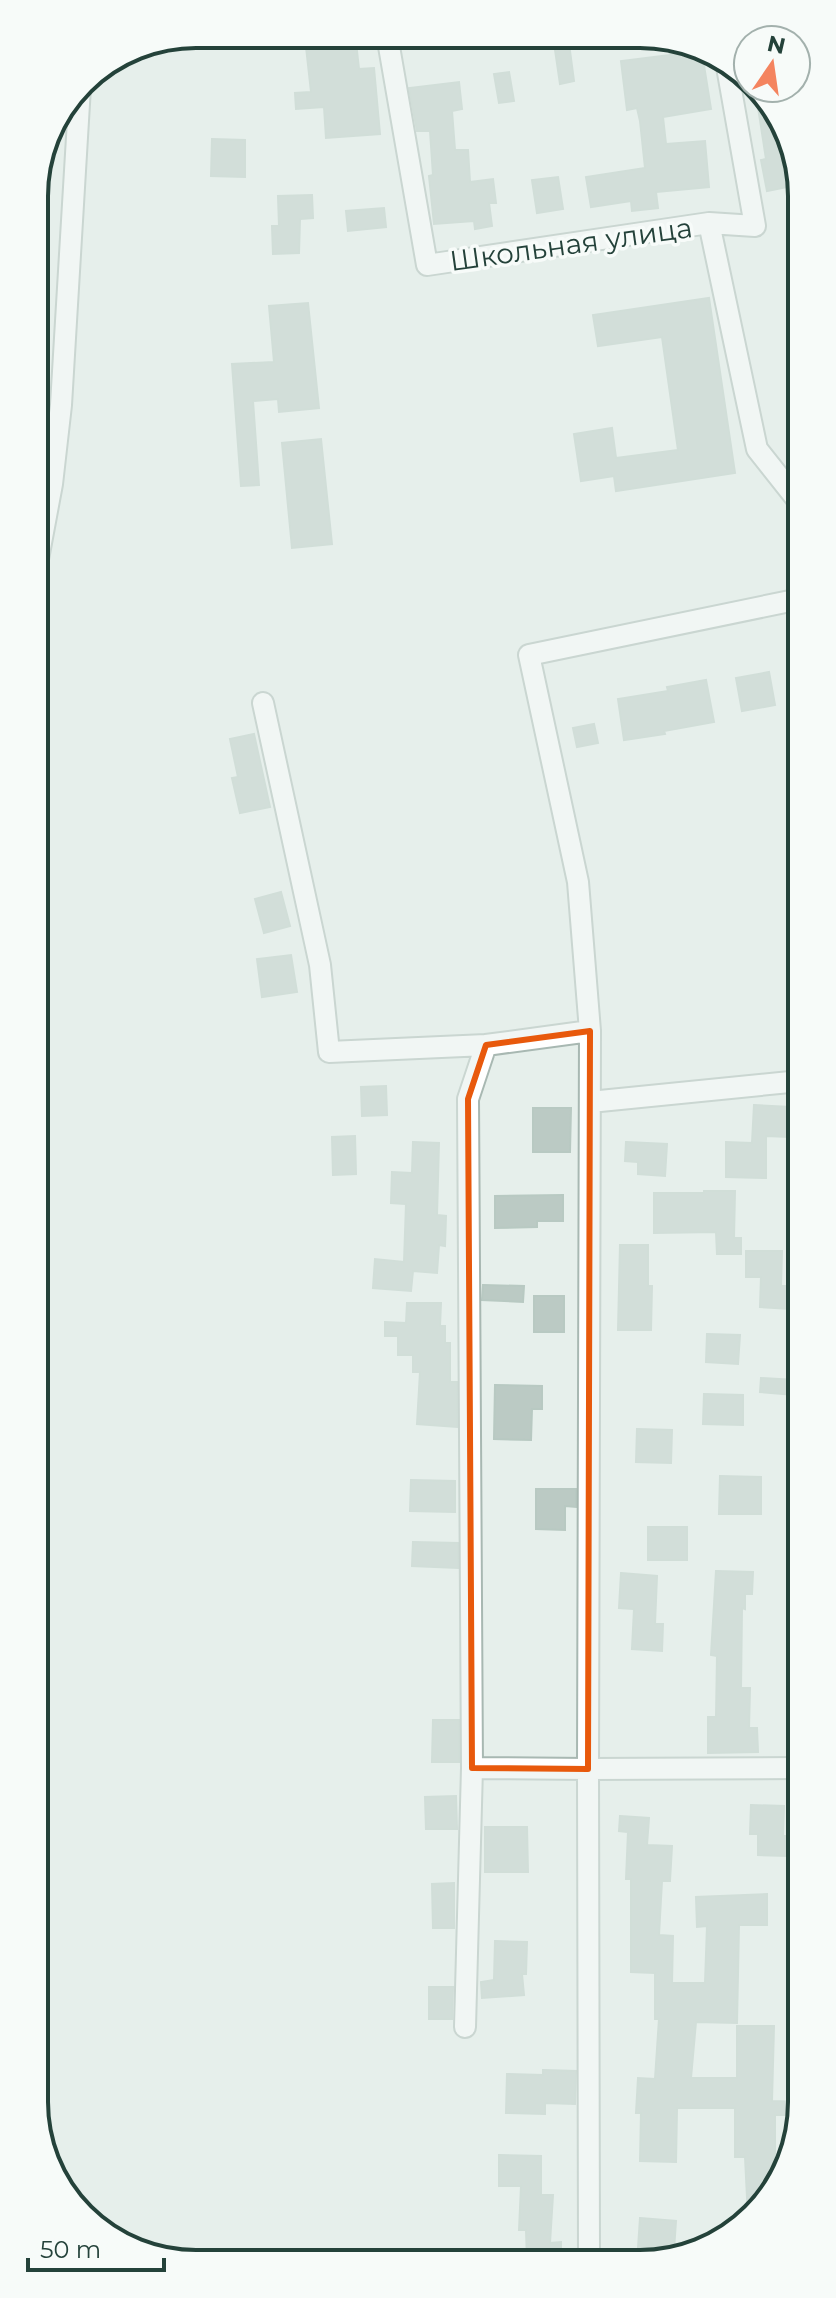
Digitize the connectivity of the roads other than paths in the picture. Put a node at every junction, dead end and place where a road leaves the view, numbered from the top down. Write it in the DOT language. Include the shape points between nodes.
graph roads {
  1 [pos="389,48"];
  2 [pos="729,78"];
  3 [pos="79,106"];
  4 [pos="709,223"];
  5 [pos="788,488"];
  6 [pos="48,505"];
  7 [pos="788,601"];
  8 [pos="263,703"];
  9 [pos="590,1031"];
  10 [pos="486,1045"];
  11 [pos="788,1082"];
  12 [pos="590,1102"];
  13 [pos="472,1768"];
  14 [pos="788,1768"];
  15 [pos="588,1769"];
  16 [pos="465,2027"];
  17 [pos="589,2250"];
  1 -- 4 [label="street, Школьная улица" via="427,265"];
  2 -- 4 [label="street" via="755,226"];
  3 -- 6 [label="street" via="61,405"];
  4 -- 5 [label="street" via="757,449"];
  7 -- 9 [label="street" via="529,655 578,882"];
  8 -- 10 [label="street" via="320,965 329,1052"];
  9 -- 10 [label="street"];
  9 -- 12 [label="street"];
  10 -- 13 [label="street" via="468,1099"];
  11 -- 12 [label="street"];
  12 -- 15 [label="street"];
  13 -- 15 [label="street"];
  13 -- 16 [label="street"];
  14 -- 15 [label="street"];
  15 -- 17 [label="street"];
}
